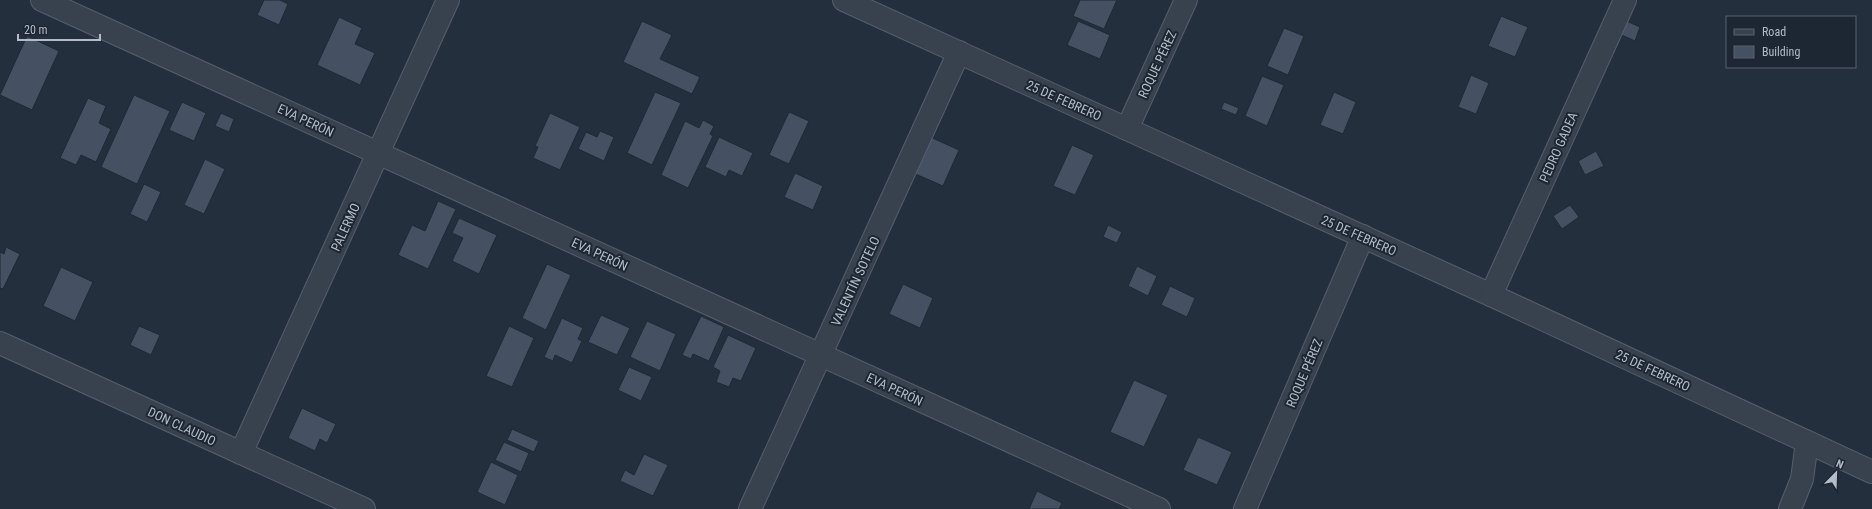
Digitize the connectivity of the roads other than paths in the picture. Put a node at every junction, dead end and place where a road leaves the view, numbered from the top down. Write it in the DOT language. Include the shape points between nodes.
graph roads {
  1 [pos="42,0"];
  2 [pos="448,0"];
  3 [pos="844,0"];
  4 [pos="1186,0"];
  5 [pos="1625,0"];
  6 [pos="959,52"];
  7 [pos="1127,129"];
  8 [pos="378,153"];
  9 [pos="1363,236"];
  10 [pos="1491,295"];
  11 [pos="0,343"];
  12 [pos="821,355"];
  13 [pos="1807,442"];
  14 [pos="241,453"];
  15 [pos="1872,472"];
  16 [pos="364,509"];
  17 [pos="750,509"];
  18 [pos="1159,509"];
  19 [pos="1245,509"];
  20 [pos="1790,509"];
  1 -- 8 [label="street, EVA PERÓN"];
  2 -- 8 [label="street, PALERMO"];
  3 -- 6 [label="street, 25 DE FEBRERO"];
  4 -- 7 [label="street, ROQUE PÉREZ"];
  5 -- 10 [label="street, PEDRO GADEA"];
  6 -- 7 [label="street, 25 DE FEBRERO"];
  6 -- 12 [label="street, VALENTÍN SOTELO"];
  7 -- 9 [label="street, 25 DE FEBRERO"];
  8 -- 12 [label="street, EVA PERÓN"];
  8 -- 14 [label="street, PALERMO"];
  9 -- 10 [label="street, 25 DE FEBRERO"];
  9 -- 19 [label="street, ROQUE PÉREZ"];
  10 -- 13 [label="street, 25 DE FEBRERO"];
  11 -- 14 [label="street, DON CLAUDIO"];
  12 -- 17 [label="street, VALENTÍN SOTELO"];
  12 -- 18 [label="street, EVA PERÓN"];
  13 -- 15 [label="street, 25 DE FEBRERO"];
  13 -- 20 [label="street" via="1802,479"];
  14 -- 16 [label="street, DON CLAUDIO"];
}
